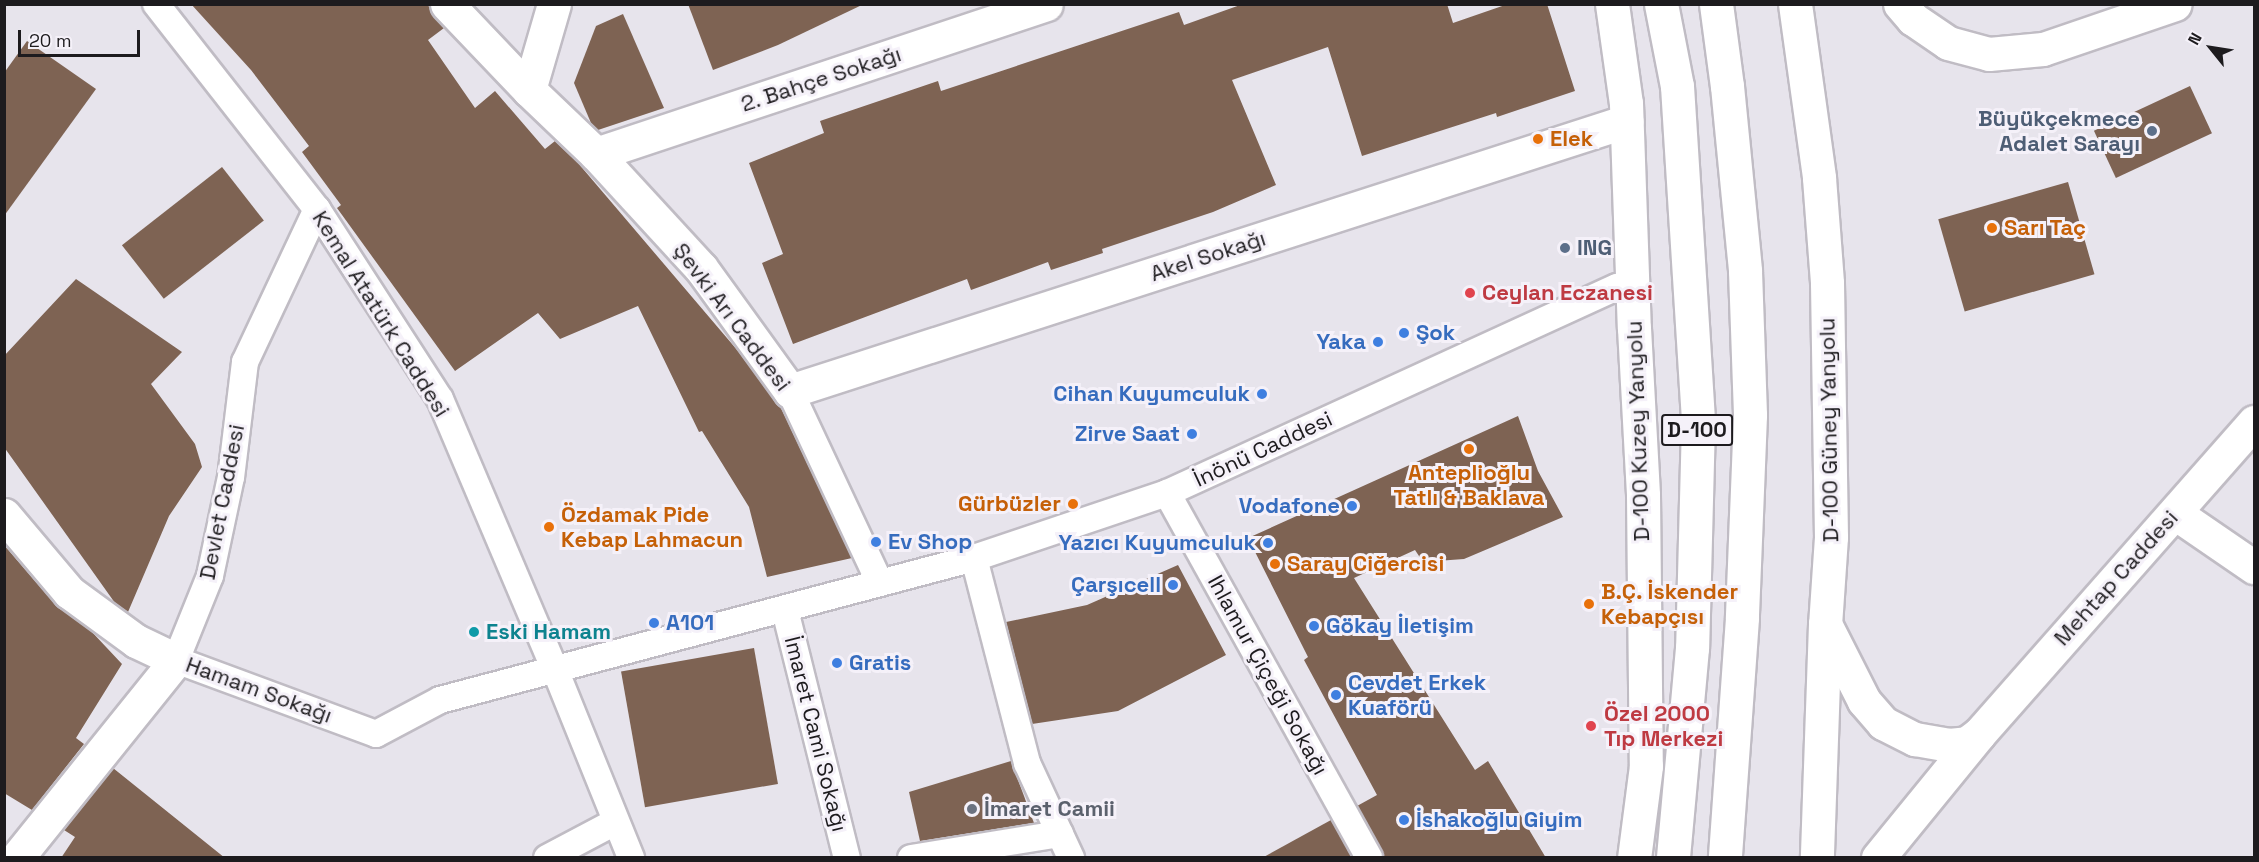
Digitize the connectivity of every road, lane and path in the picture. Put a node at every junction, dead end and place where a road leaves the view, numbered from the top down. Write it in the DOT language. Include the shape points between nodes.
graph roads {
  1 [pos="156,4"];
  2 [pos="447,4"];
  3 [pos="554,4"];
  4 [pos="1046,4"];
  5 [pos="1612,4"];
  6 [pos="1661,4"];
  7 [pos="1716,4"];
  8 [pos="1795,4"];
  9 [pos="1900,4"];
  10 [pos="2175,4"];
  11 [pos="529,90"];
  12 [pos="1627,121"];
  13 [pos="596,154"];
  14 [pos="317,209"];
  15 [pos="1632,283"];
  16 [pos="790,391"];
  17 [pos="2254,422"];
  18 [pos="1167,493"];
  19 [pos="2175,513"];
  20 [pos="4,515"];
  21 [pos="974,558"];
  22 [pos="2254,567"];
  23 [pos="880,583"];
  24 [pos="785,610"];
  25 [pos="1825,624"];
  26 [pos="176,660"];
  27 [pos="554,667"];
  28 [pos="1979,734"];
  29 [pos="615,822"];
  30 [pos="1060,834"];
  31 [pos="17,858"];
  32 [pos="547,858"];
  33 [pos="631,858"];
  34 [pos="847,858"];
  35 [pos="911,858"];
  36 [pos="1071,858"];
  37 [pos="1369,858"];
  38 [pos="1634,858"];
  39 [pos="1673,858"];
  40 [pos="1725,858"];
  41 [pos="1817,858"];
  42 [pos="1878,858"];
  1 -- 14 [label="street, Kemal Atatürk Caddesi"];
  2 -- 11 [label="main road, Şevki Arı Caddesi"];
  3 -- 11 [label="main road"];
  4 -- 13 [label="main road, 2. Bahçe Sokağı"];
  5 -- 12 [label="main road, D-100 Kuzey Yanyolu"];
  6 -- 39 [label="main road, D-100" via="1677,86 1698,423 1692,648"];
  7 -- 40 [label="main road, D-100" via="1745,272 1750,415 1742,618"];
  8 -- 25 [label="main road, D-100 Güney Yanyolu" via="1819,178 1827,283 1831,537"];
  9 -- 10 [label="main road" via="1913,19 1948,43 1989,54 2043,49"];
  11 -- 13 [label="main road, Şevki Arı Caddesi"];
  12 -- 15 [label="main road, D-100 Kuzey Yanyolu"];
  12 -- 16 [label="main road, Akel Sokağı"];
  13 -- 16 [label="main road, Şevki Arı Caddesi" via="701,268"];
  14 -- 26 [label="street, Devlet Caddesi" via="245,362 231,477 210,576"];
  14 -- 27 [label="street, Kemal Atatürk Caddesi" via="440,399"];
  15 -- 18 [label="street, İnönü Caddesi"];
  15 -- 38 [label="main road, D-100 Kuzey Yanyolu" via="1643,495 1646,766"];
  16 -- 23 [label="street, Şevki Arı Caddesi"];
  17 -- 19 [label="main road, Mehtap Caddesi"];
  18 -- 21 [label="street, İnönü Caddesi"];
  18 -- 37 [label="street, Ihlamur Çiçeği Sokağı"];
  19 -- 22 [label="main road"];
  19 -- 28 [label="main road, Mehtap Caddesi"];
  20 -- 26 [label="main road, Hamam Sokağı" via="69,592 136,641"];
  21 -- 23 [label="street, İnönü Caddesi"];
  21 -- 30 [label="street" via="1027,763"];
  23 -- 24 [label="street, İnönü Caddesi"];
  24 -- 27 [label="street, Hamam Sokağı"];
  24 -- 34 [label="street, İmaret Cami Sokağı"];
  25 -- 28 [label="main road" via="1864,701 1883,723 1915,739 1949,746 1967,743"];
  25 -- 41 [label="main road, D-100 Güney Yanyolu"];
  26 -- 27 [label="street, Hamam Sokağı" via="376,734 440,700"];
  26 -- 31 [label="main road, Devlet Caddesi"];
  27 -- 29 [label="street, Kemal Atatürk Caddesi"];
  28 -- 42 [label="main road, Mehtap Caddesi"];
  29 -- 32 [label="street"];
  29 -- 33 [label="street, Kemal Atatürk Caddesi"];
  30 -- 35 [label="street"];
  30 -- 36 [label="street"];
}
